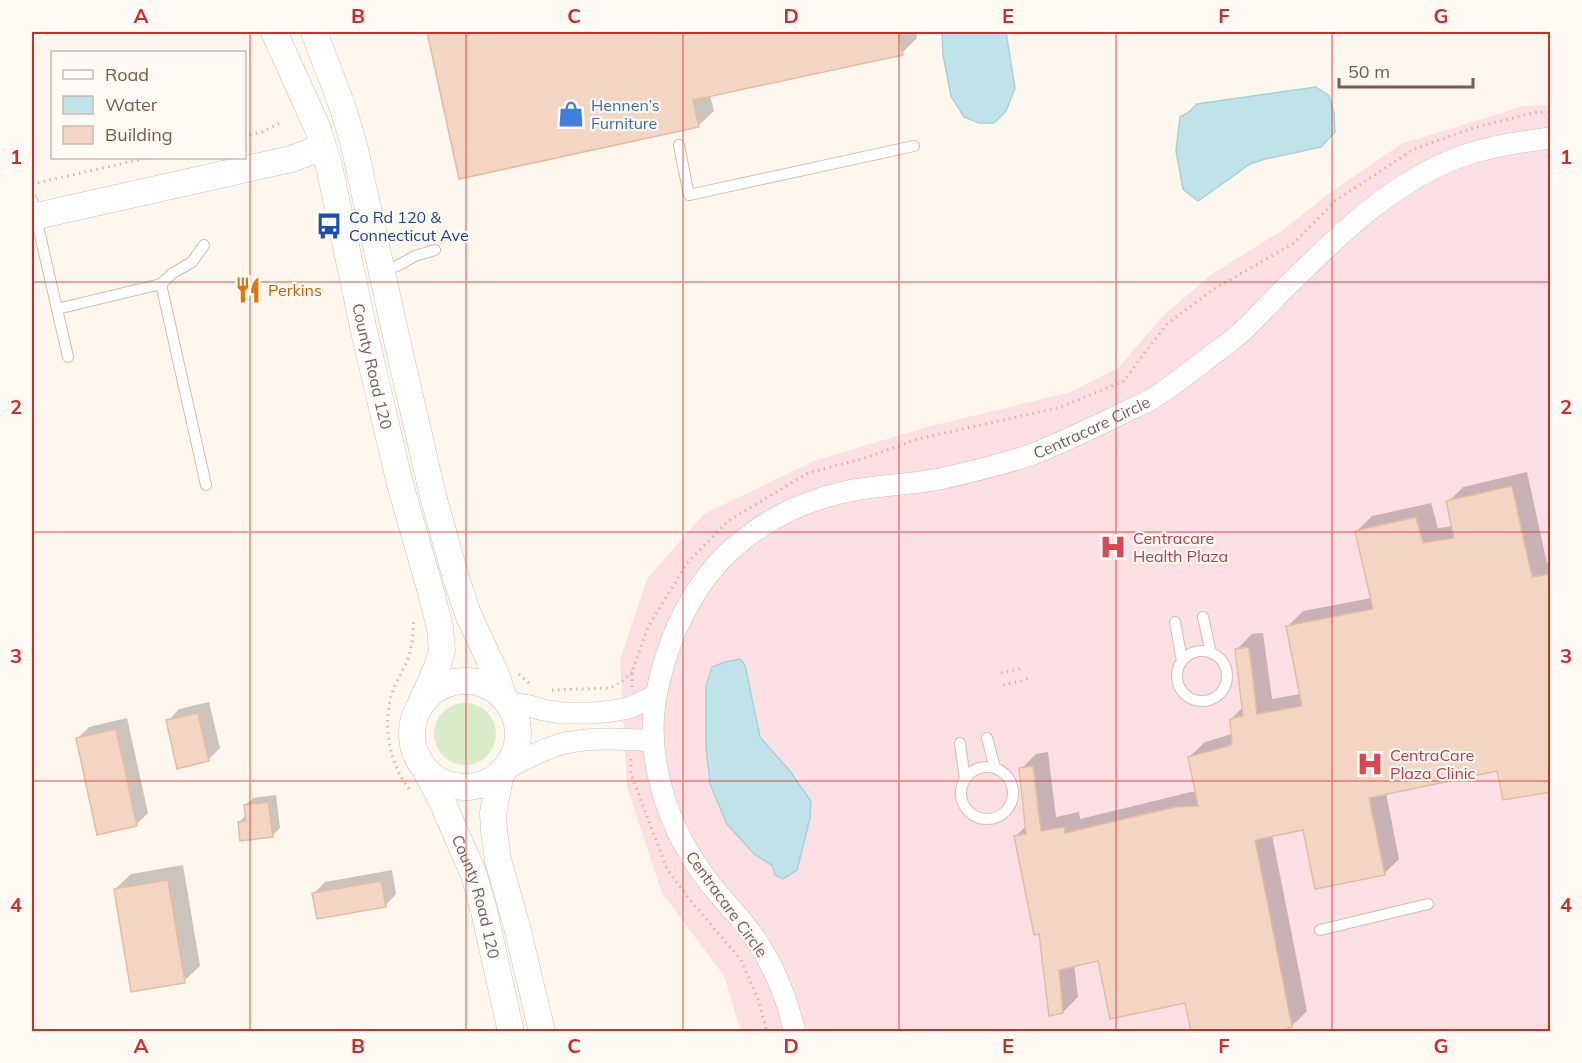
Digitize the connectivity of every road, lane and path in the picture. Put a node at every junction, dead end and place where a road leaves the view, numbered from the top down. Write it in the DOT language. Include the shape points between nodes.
graph roads {
  1 [pos="274,32"];
  2 [pos="314,32"];
  3 [pos="279,123"];
  4 [pos="246,136"];
  5 [pos="1551,138"];
  6 [pos="679,145"];
  7 [pos="914,146"];
  8 [pos="323,147"];
  9 [pos="143,159"];
  10 [pos="32,184"];
  11 [pos="33,211"];
  12 [pos="204,245"];
  13 [pos="435,250"];
  14 [pos="381,271"];
  15 [pos="161,284"];
  16 [pos="57,309"];
  17 [pos="68,357"];
  18 [pos="206,485"];
  19 [pos="415,616"];
  20 [pos="1203,617"];
  21 [pos="1175,622"];
  22 [pos="1211,653"];
  23 [pos="1182,661"];
  24 [pos="515,668"];
  25 [pos="1023,668"];
  26 [pos="632,672"];
  27 [pos="1001,673"];
  28 [pos="1031,677"];
  29 [pos="1003,685"];
  30 [pos="536,689"];
  31 [pos="542,691"];
  32 [pos="656,696"];
  33 [pos="506,700"];
  34 [pos="421,703"];
  35 [pos="987,738"];
  36 [pos="653,741"];
  37 [pos="960,743"];
  38 [pos="425,768"];
  39 [pos="995,768"];
  40 [pos="503,771"];
  41 [pos="965,779"];
  42 [pos="410,789"];
  43 [pos="1428,904"];
  44 [pos="1320,930"];
  45 [pos="511,1032"];
  46 [pos="542,1032"];
  47 [pos="795,1032"];
  1 -- 8 [label="street, County Road 120"];
  2 -- 14 [label="street, County Road 120" via="354,145"];
  3 -- 4 [label="path"];
  5 -- 32 [label="street, Centracare Circle" via="1464,155 1399,188 1337,237 1239,334 1154,397 1131,409 1030,455 934,480 846,491 776,518 743,539 693,596 664,661"];
  6 -- 7 [label="lane" via="689,195"];
  8 -- 11 [label="street" via="291,159"];
  8 -- 34 [label="street, County Road 120" via="400,484 440,628 442,650"];
  9 -- 10 [label="path"];
  11 -- 16 [label="lane"];
  12 -- 15 [label="lane" via="192,262"];
  13 -- 14 [label="lane"];
  14 -- 33 [label="street, County Road 120" via="456,578"];
  15 -- 16 [label="lane"];
  15 -- 18 [label="lane"];
  16 -- 17 [label="lane"];
  19 -- 42 [label="path" via="410,653 393,690 388,713 391,752"];
  20 -- 22 [label="lane"];
  21 -- 23 [label="lane"];
  22 -- 23 [label="lane" via="1195,652"];
  22 -- 23 [label="lane" via="1223,663 1227,679 1220,693 1205,701 1183,692 1177,676"];
  24 -- 30 [label="path"];
  25 -- 27 [label="path"];
  26 -- 31 [label="path" via="610,687"];
  28 -- 29 [label="path"];
  32 -- 33 [label="street" via="628,708 592,713 562,713"];
  32 -- 36 [label="street, Centracare Circle"];
  33 -- 34 [label="street" via="486,685 457,681 443,685"];
  33 -- 40 [label="street" via="518,729 513,757"];
  34 -- 38 [label="street" via="412,729 417,757"];
  35 -- 39 [label="lane"];
  36 -- 40 [label="street" via="609,739 563,744"];
  36 -- 47 [label="street, Centracare Circle" via="658,779 681,839 697,866 758,942 777,975"];
  37 -- 41 [label="lane"];
  38 -- 40 [label="street" via="450,785 465,787 480,785"];
  38 -- 45 [label="street, County Road 120" via="474,875"];
  39 -- 41 [label="lane" via="978,769"];
  39 -- 41 [label="lane" via="1008,779 1013,795 1006,810 992,819 975,816 963,804"];
  40 -- 46 [label="street, County Road 120" via="493,813 498,860"];
  43 -- 44 [label="lane"];
}
